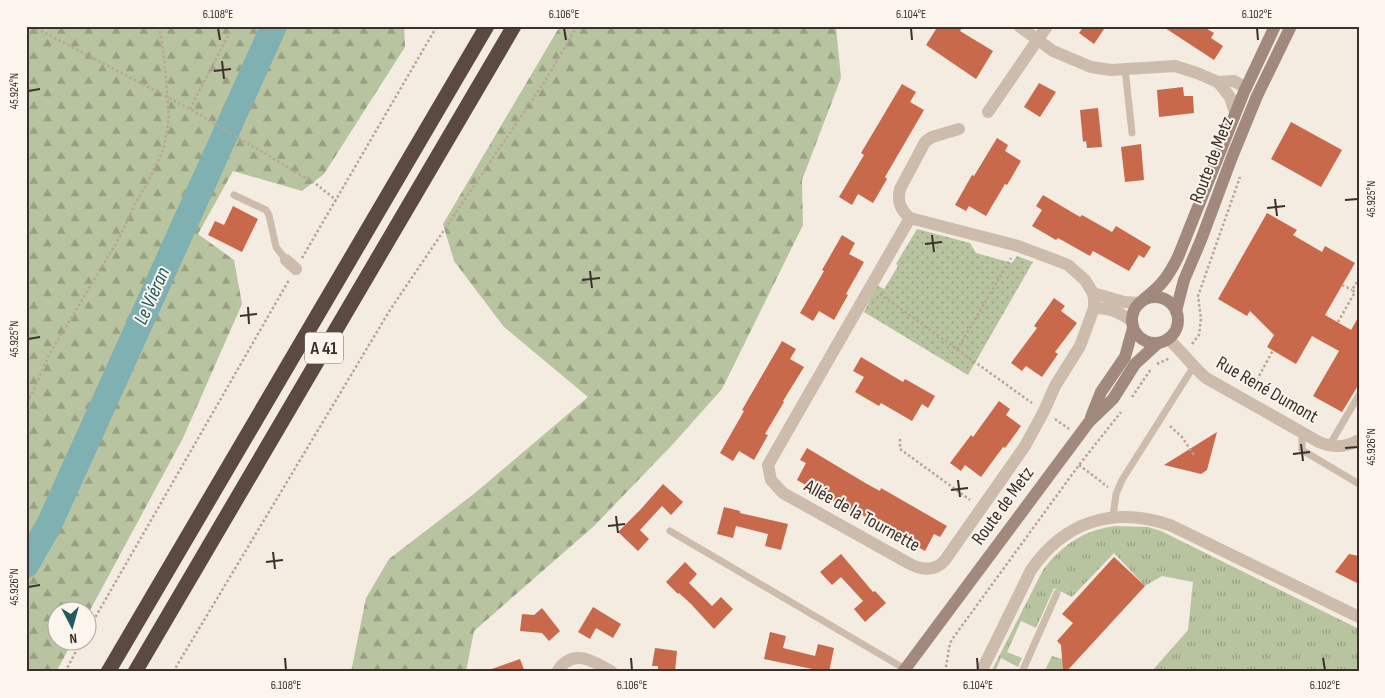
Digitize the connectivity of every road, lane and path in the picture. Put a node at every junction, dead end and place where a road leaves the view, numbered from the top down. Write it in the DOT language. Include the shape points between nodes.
graph roads {
  1 [pos="32,26"];
  2 [pos="159,26"];
  3 [pos="233,26"];
  4 [pos="437,26"];
  5 [pos="487,26"];
  6 [pos="514,26"];
  7 [pos="576,26"];
  8 [pos="1019,26"];
  9 [pos="1047,26"];
  10 [pos="1275,26"];
  11 [pos="1291,26"];
  12 [pos="1037,41"];
  13 [pos="1125,69"];
  14 [pos="1218,82"];
  15 [pos="1246,88"];
  16 [pos="167,97"];
  17 [pos="190,109"];
  18 [pos="988,112"];
  19 [pos="1235,112"];
  20 [pos="1246,124"];
  21 [pos="959,128"];
  22 [pos="1132,133"];
  23 [pos="1241,176"];
  24 [pos="234,194"];
  25 [pos="336,200"];
  26 [pos="910,218"];
  27 [pos="1018,246"];
  28 [pos="291,265"];
  29 [pos="1359,279"];
  30 [pos="1342,285"];
  31 [pos="868,290"];
  32 [pos="1352,290"];
  33 [pos="1093,293"];
  34 [pos="1142,301"];
  35 [pos="1094,308"];
  36 [pos="1176,311"];
  37 [pos="1338,322"];
  38 [pos="1133,324"];
  39 [pos="1163,340"];
  40 [pos="957,350"];
  41 [pos="1182,350"];
  42 [pos="1273,350"];
  43 [pos="1194,366"];
  44 [pos="1359,395"];
  45 [pos="1132,397"];
  46 [pos="1246,400"];
  47 [pos="26,402"];
  48 [pos="1044,411"];
  49 [pos="1122,411"];
  50 [pos="1161,419"];
  51 [pos="1089,422"];
  52 [pos="1302,432"];
  53 [pos="1078,436"];
  54 [pos="900,439"];
  55 [pos="1359,440"];
  56 [pos="1328,446"];
  57 [pos="1194,455"];
  58 [pos="1079,466"];
  59 [pos="1359,484"];
  60 [pos="1116,494"];
  61 [pos="982,508"];
  62 [pos="1114,517"];
  63 [pos="670,531"];
  64 [pos="1057,593"];
  65 [pos="98,612"];
  66 [pos="1359,617"];
  67 [pos="76,650"];
  68 [pos="906,671"];
  69 [pos="64,672"];
  70 [pos="108,672"];
  71 [pos="135,672"];
  72 [pos="174,672"];
  73 [pos="557,672"];
  74 [pos="612,672"];
  75 [pos="945,672"];
  76 [pos="980,672"];
  77 [pos="1022,672"];
  1 -- 16 [label="path"];
  2 -- 16 [label="path"];
  3 -- 17 [label="path"];
  4 -- 25 [label="path"];
  5 -- 70 [label="highway, A 41"];
  6 -- 71 [label="highway, A 41"];
  7 -- 72 [label="path" via="545,81 390,310"];
  8 -- 12 [label="street"];
  9 -- 12 [label="street"];
  10 -- 15 [label="main road, Route de Metz"];
  11 -- 20 [label="main road, Route de Metz"];
  12 -- 13 [label="street" via="1091,66"];
  12 -- 18 [label="street"];
  13 -- 14 [label="street" via="1179,66"];
  13 -- 22 [label="lane"];
  14 -- 15 [label="street" via="1234,81"];
  14 -- 19 [label="street" via="1230,97"];
  15 -- 19 [label="main road, Route de Metz"];
  15 -- 20 [label="main road" via="1249,97 1242,114"];
  16 -- 17 [label="path"];
  16 -- 47 [label="path" via="169,118 164,148 118,240 49,355"];
  17 -- 25 [label="path" via="316,184"];
  19 -- 34 [label="main road, Route de Metz" via="1170,274"];
  20 -- 36 [label="main road, Route de Metz" via="1184,280"];
  21 -- 26 [label="street" via="932,137 921,148 898,196 899,205"];
  23 -- 41 [label="path" via="1198,296 1201,319 1198,335"];
  24 -- 28 [label="lane" via="266,210 276,247"];
  25 -- 28 [label="path"];
  26 -- 27 [label="street"];
  26 -- 31 [label="street, Allée de la Tournette"];
  27 -- 33 [label="street" via="1068,265 1085,280"];
  27 -- 40 [label="path"];
  28 -- 65 [label="path"];
  29 -- 32 [label="path"];
  30 -- 32 [label="path"];
  31 -- 40 [label="path" via="876,291"];
  31 -- 61 [label="street, Allée de la Tournette" via="770,458 771,480 783,493 910,564 925,569 940,565"];
  32 -- 37 [label="path" via="1355,292"];
  33 -- 34 [label="street" via="1124,302"];
  33 -- 35 [label="street, Allée de la Tournette"];
  34 -- 36 [label="main road" via="1162,298"];
  34 -- 38 [label="main road" via="1134,311"];
  35 -- 38 [label="street" via="1106,308 1121,314"];
  35 -- 48 [label="street, Allée de la Tournette" via="1080,346"];
  36 -- 39 [label="main road" via="1178,319 1174,333"];
  38 -- 39 [label="main road" via="1141,338 1152,343"];
  38 -- 51 [label="main road, Route de Metz" via="1125,357 1101,392"];
  39 -- 41 [label="street, Rue René Dumont"];
  39 -- 51 [label="main road, Route de Metz" via="1135,364 1113,399"];
  40 -- 48 [label="path"];
  41 -- 43 [label="street, Rue René Dumont"];
  41 -- 45 [label="path" via="1154,365"];
  42 -- 46 [label="path"];
  43 -- 46 [label="street, Rue René Dumont" via="1206,378"];
  43 -- 50 [label="lane"];
  44 -- 56 [label="lane"];
  46 -- 52 [label="street, Rue René Dumont"];
  48 -- 53 [label="path"];
  48 -- 61 [label="street, Allée de la Tournette" via="1025,446"];
  49 -- 58 [label="path"];
  50 -- 57 [label="path" via="1182,437"];
  50 -- 60 [label="lane"];
  51 -- 53 [label="main road, Route de Metz"];
  52 -- 56 [label="street, Rue René Dumont"];
  52 -- 59 [label="lane" via="1302,450"];
  53 -- 68 [label="main road, Route de Metz"];
  54 -- 61 [label="path" via="900,449"];
  55 -- 56 [label="street, Rue René Dumont" via="1340,447"];
  58 -- 60 [label="path"];
  58 -- 75 [label="path" via="950,643"];
  60 -- 62 [label="lane"];
  62 -- 66 [label="street" via="1154,519 1170,525"];
  62 -- 76 [label="street" via="1090,522 1067,533 1038,559"];
  63 -- 68 [label="lane"];
  64 -- 77 [label="lane"];
  67 -- 69 [label="path"];
  73 -- 74 [label="street" via="569,660 582,657"];
}
